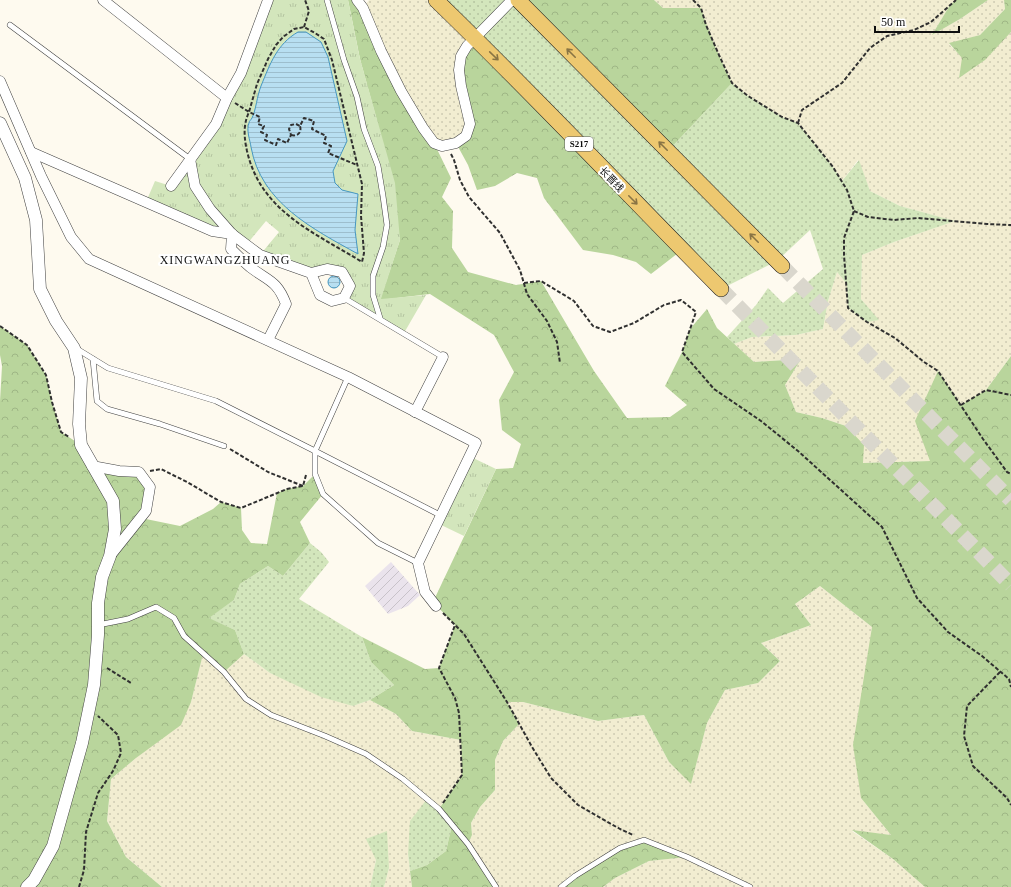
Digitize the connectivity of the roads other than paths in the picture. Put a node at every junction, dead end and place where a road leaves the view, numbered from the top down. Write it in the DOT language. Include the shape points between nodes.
graph roads {
  1 [pos="103,0"];
  2 [pos="268,0"];
  3 [pos="327,0"];
  4 [pos="357,0"];
  5 [pos="436,0"];
  6 [pos="512,0"];
  7 [pos="518,0"];
  8 [pos="10,25"];
  9 [pos="475,38"];
  10 [pos="0,81"];
  11 [pos="228,98"];
  12 [pos="0,123"];
  13 [pos="31,152"];
  14 [pos="190,160"];
  15 [pos="171,186"];
  16 [pos="232,234"];
  17 [pos="782,266"];
  18 [pos="311,273"];
  19 [pos="721,289"];
  20 [pos="344,298"];
  21 [pos="380,318"];
  22 [pos="268,340"];
  23 [pos="74,348"];
  24 [pos="443,357"];
  25 [pos="93,359"];
  26 [pos="348,377"];
  27 [pos="415,412"];
  28 [pos="224,446"];
  29 [pos="315,450"];
  30 [pos="92,466"];
  31 [pos="440,515"];
  32 [pos="110,556"];
  33 [pos="418,563"];
  34 [pos="436,606"];
  35 [pos="98,625"];
  36 [pos="27,887"];
  37 [pos="496,887"];
  38 [pos="561,887"];
  39 [pos="750,887"];
  1 -- 11 [label="street"];
  2 -- 11 [label="street" via="241,73"];
  3 -- 21 [label="lane" via="357,97 364,129 378,166 384,196 387,226 373,276 373,295"];
  4 -- 9 [label="street" via="401,91 434,143 456,143 466,136 470,124 460,86 460,56"];
  5 -- 9 [label="main road, 长晋线 / S217"];
  6 -- 9 [label="street"];
  17 -- 7 [label="main road, one-way"];
  8 -- 14 [label="lane"];
  9 -- 19 [label="main road, 长晋线 / S217, one-way"];
  10 -- 13 [label="street"];
  11 -- 14 [label="street" via="216,124"];
  12 -- 23 [label="street" via="25,178 36,220 40,289 56,321"];
  13 -- 16 [label="street" via="212,231"];
  13 -- 22 [label="street" via="71,237 89,259"];
  14 -- 15 [label="street"];
  14 -- 16 [label="street" via="195,186 210,209"];
  16 -- 18 [label="street" via="260,255"];
  16 -- 22 [label="street" via="231,249 249,266 269,279 281,291 286,304"];
  18 -- 20 [label="street" via="320,295 332,301"];
  18 -- 20 [label="street" via="326,269 342,272 350,286"];
  20 -- 21 [label="lane"];
  21 -- 24 [label="lane"];
  22 -- 26 [label="street"];
  23 -- 25 [label="lane"];
  23 -- 30 [label="street" via="81,378 81,445"];
  24 -- 27 [label="street"];
  25 -- 28 [label="lane" via="97,401 107,409"];
  25 -- 29 [label="lane" via="108,368 216,401"];
  26 -- 27 [label="street"];
  26 -- 29 [label="lane"];
  27 -- 31 [label="street" via="476,443"];
  29 -- 31 [label="lane"];
  29 -- 33 [label="lane" via="315,474 323,494 378,543"];
  30 -- 32 [label="street" via="113,502 115,529"];
  30 -- 32 [label="street" via="139,472 150,487 146,511"];
  31 -- 33 [label="street"];
  32 -- 35 [label="street" via="102,577"];
  33 -- 34 [label="street" via="425,592"];
  35 -- 36 [label="street" via="94,685 82,743 53,846 34,880"];
  35 -- 37 [label="lane" via="128,619 156,607 174,618 184,636 224,672 246,699 271,715 366,754 403,779 439,809 468,844"];
  38 -- 39 [label="lane" via="620,848 644,840"];
}
